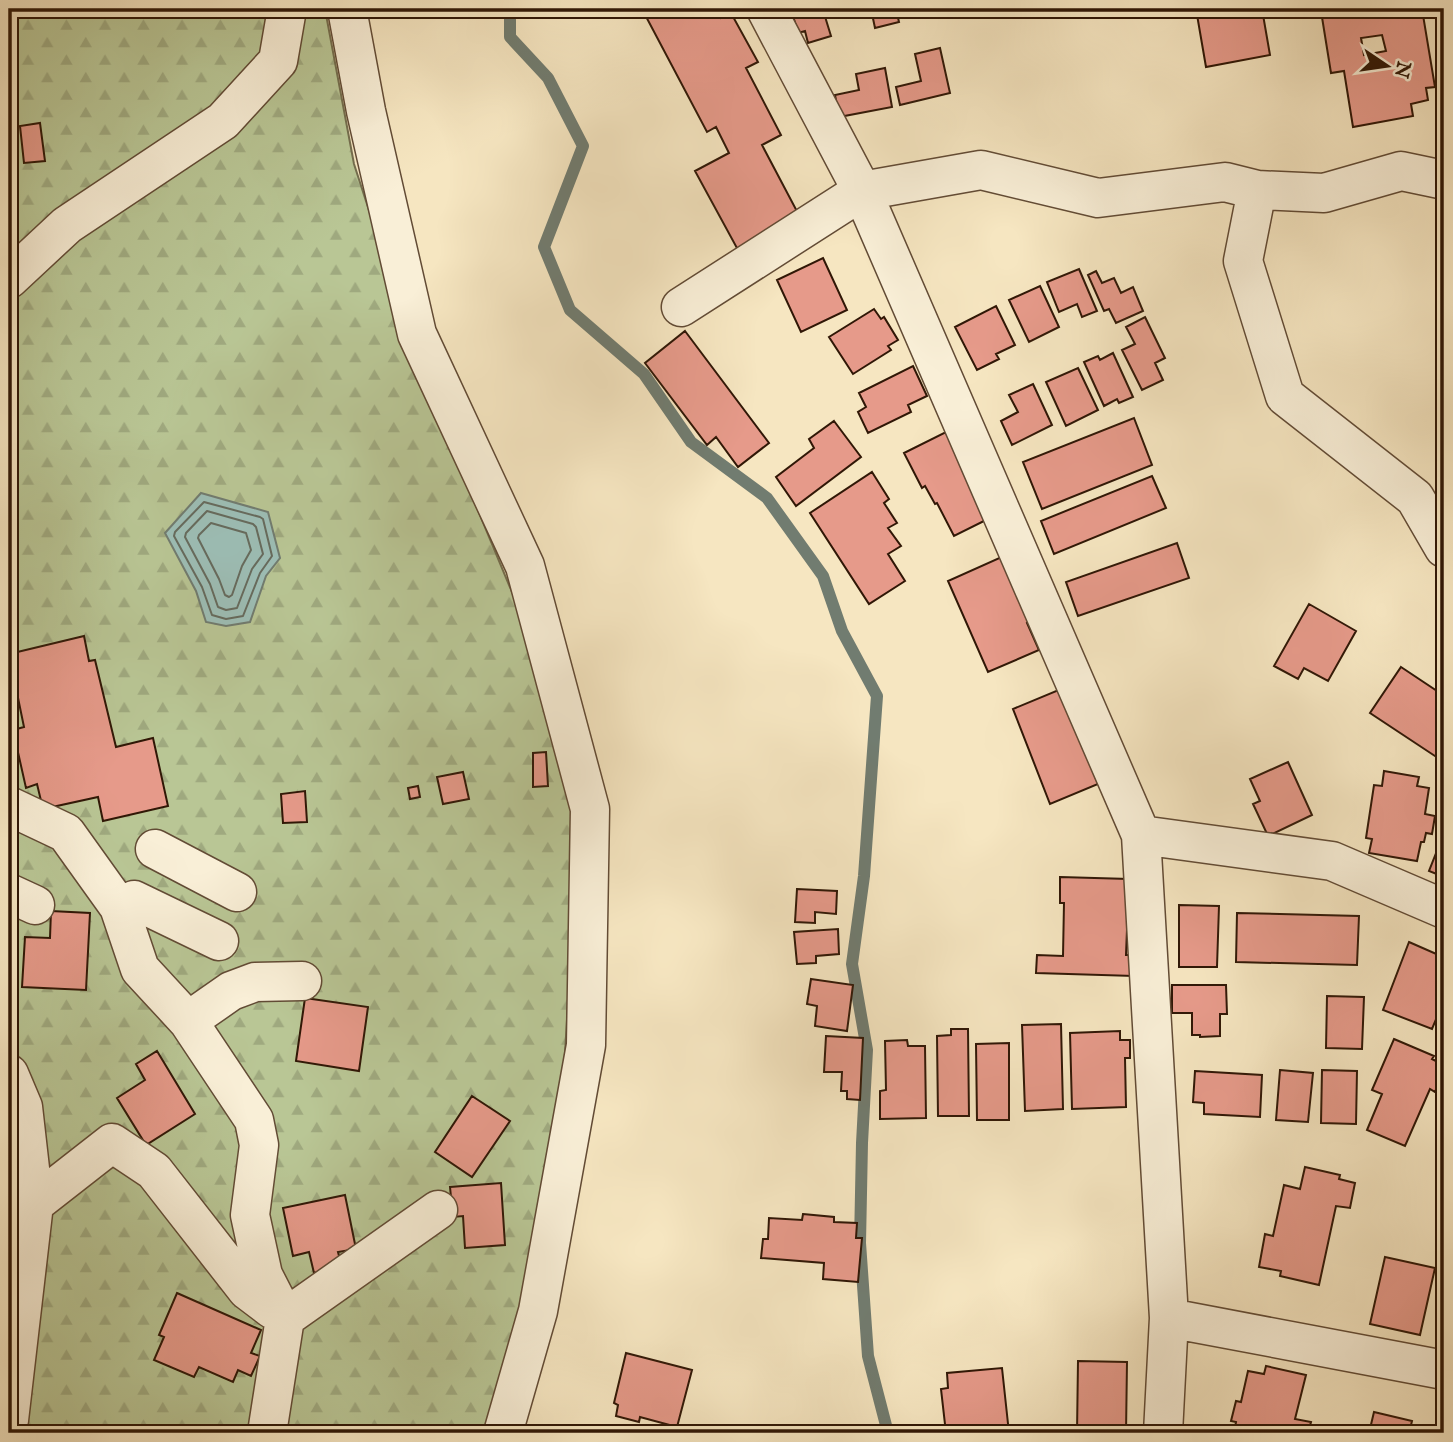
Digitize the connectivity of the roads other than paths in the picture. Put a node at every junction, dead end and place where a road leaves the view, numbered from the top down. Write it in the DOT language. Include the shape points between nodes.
graph roads {
  1 [pos="287,9"];
  2 [pos="347,9"];
  3 [pos="766,9"];
  4 [pos="1444,180"];
  5 [pos="1257,190"];
  6 [pos="862,191"];
  7 [pos="9,279"];
  8 [pos="681,307"];
  9 [pos="1430,498"];
  10 [pos="1444,548"];
  11 [pos="9,806"];
  12 [pos="1141,835"];
  13 [pos="155,849"];
  14 [pos="197,871"];
  15 [pos="237,892"];
  16 [pos="126,904"];
  17 [pos="1444,909"];
  18 [pos="219,942"];
  19 [pos="302,981"];
  20 [pos="188,1021"];
  21 [pos="9,1074"];
  22 [pos="439,1210"];
  23 [pos="22,1211"];
  24 [pos="285,1318"];
  25 [pos="1169,1318"];
  26 [pos="1444,1370"];
  27 [pos="9,1420"];
  28 [pos="267,1433"];
  29 [pos="503,1433"];
  30 [pos="1163,1433"];
  1 -- 7 [label="street" via="278,61 223,121 67,225"];
  2 -- 29 [label="street" via="417,334 525,566 590,809 586,1045 538,1311"];
  3 -- 6 [label="street"];
  4 -- 5 [label="street" via="1401,171 1324,193"];
  5 -- 6 [label="street" via="1225,182 1098,198 981,170"];
  5 -- 9 [label="street" via="1243,261 1285,396"];
  6 -- 8 [label="street"];
  6 -- 12 [label="street"];
  9 -- 10 [label="street"];
  11 -- 16 [label="street" via="66,833"];
  12 -- 17 [label="street" via="1332,861"];
  12 -- 25 [label="street"];
  13 -- 14 [label="street"];
  14 -- 15 [label="street"];
  14 -- 16 [label="street"];
  16 -- 18 [label="street"];
  16 -- 20 [label="street" via="140,969"];
  19 -- 20 [label="street" via="255,982 231,991"];
  20 -- 24 [label="street" via="254,1121 259,1145 250,1215 263,1275"];
  21 -- 23 [label="street" via="23,1107"];
  22 -- 24 [label="street"];
  23 -- 24 [label="street" via="112,1143 155,1171 247,1290"];
  23 -- 27 [label="street"];
  24 -- 28 [label="street"];
  25 -- 26 [label="street"];
  25 -- 30 [label="street"];
}
